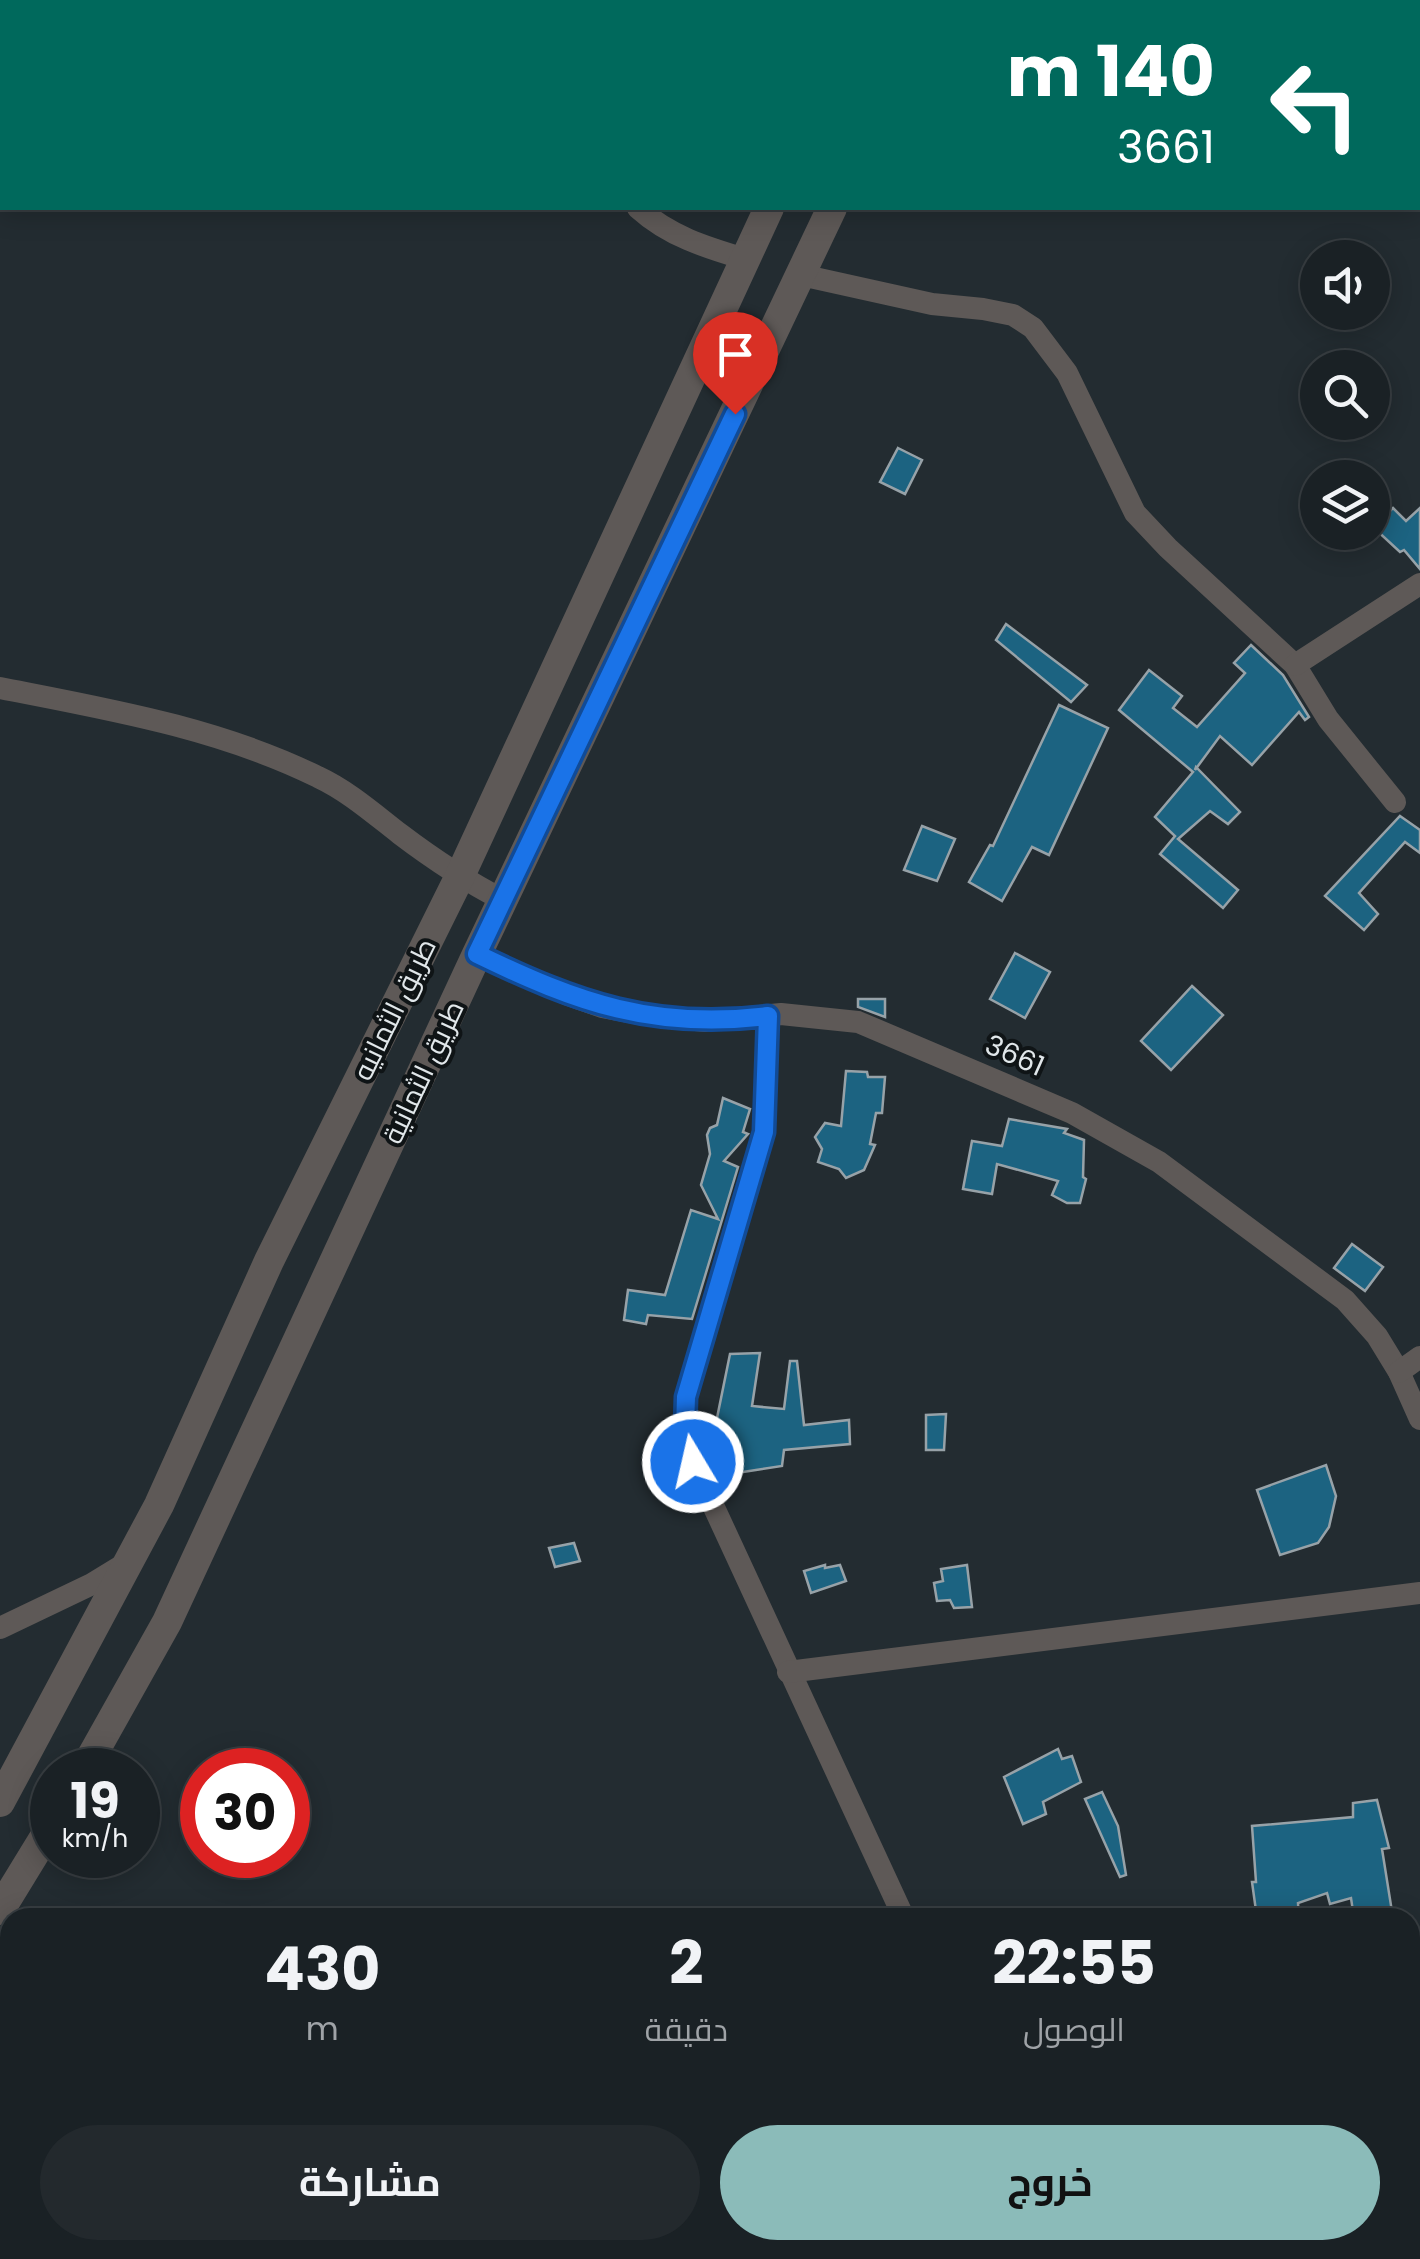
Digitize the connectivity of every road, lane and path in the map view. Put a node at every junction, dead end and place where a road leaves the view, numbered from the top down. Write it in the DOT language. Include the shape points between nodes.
graph roads {
  1 [pos="640,210"];
  2 [pos="769,210"];
  3 [pos="831,210"];
  4 [pos="745,259"];
  5 [pos="801,275"];
  6 [pos="1420,584"];
  7 [pos="1295,665"];
  8 [pos="0,688"];
  9 [pos="1395,802"];
  10 [pos="460,878"];
  11 [pos="503,900"];
  12 [pos="477,954"];
  13 [pos="768,1016"];
  14 [pos="1420,1357"];
  15 [pos="1399,1372"];
  16 [pos="1420,1419"];
  17 [pos="128,1562"];
  18 [pos="1420,1593"];
  19 [pos="0,1628"];
  20 [pos="788,1672"];
  21 [pos="96,1748"];
  22 [pos="0,1802"];
  23 [pos="30,1862"];
  24 [pos="1,1908"];
  25 [pos="899,1908"];
  1 -- 4 [label="street" via="660,227"];
  2 -- 4 [label="street, طريق الثمانيه"];
  3 -- 5 [label="street, طريق الثمانية"];
  4 -- 10 [label="street, طريق الثمانيه"];
  5 -- 7 [label="street" via="932,304 983,308 1033,328 1067,373 1135,512"];
  5 -- 11 [label="street, طريق الثمانية"];
  6 -- 7 [label="street"];
  7 -- 9 [label="street" via="1328,719"];
  8 -- 10 [label="street" via="146,718 318,776"];
  10 -- 11 [label="street"];
  10 -- 17 [label="street, طريق الثمانيه"];
  11 -- 12 [label="street, طريق الثمانية"];
  12 -- 13 [label="street, 3661" via="602,1007 705,1021"];
  12 -- 21 [label="street, طريق الثمانية" via="168,1622"];
  13 -- 15 [label="street, 3661" via="858,1022 1119,1137 1345,1300"];
  13 -- 20 [label="street" via="764,1132 686,1397 685,1429 693,1462"];
  14 -- 15 [label="street"];
  15 -- 16 [label="street, 3661"];
  17 -- 19 [label="street"];
  17 -- 22 [label="street, طريق الثمانيه"];
  18 -- 20 [label="street"];
  20 -- 25 [label="street"];
  23 -- 24 [label="street"];
}
